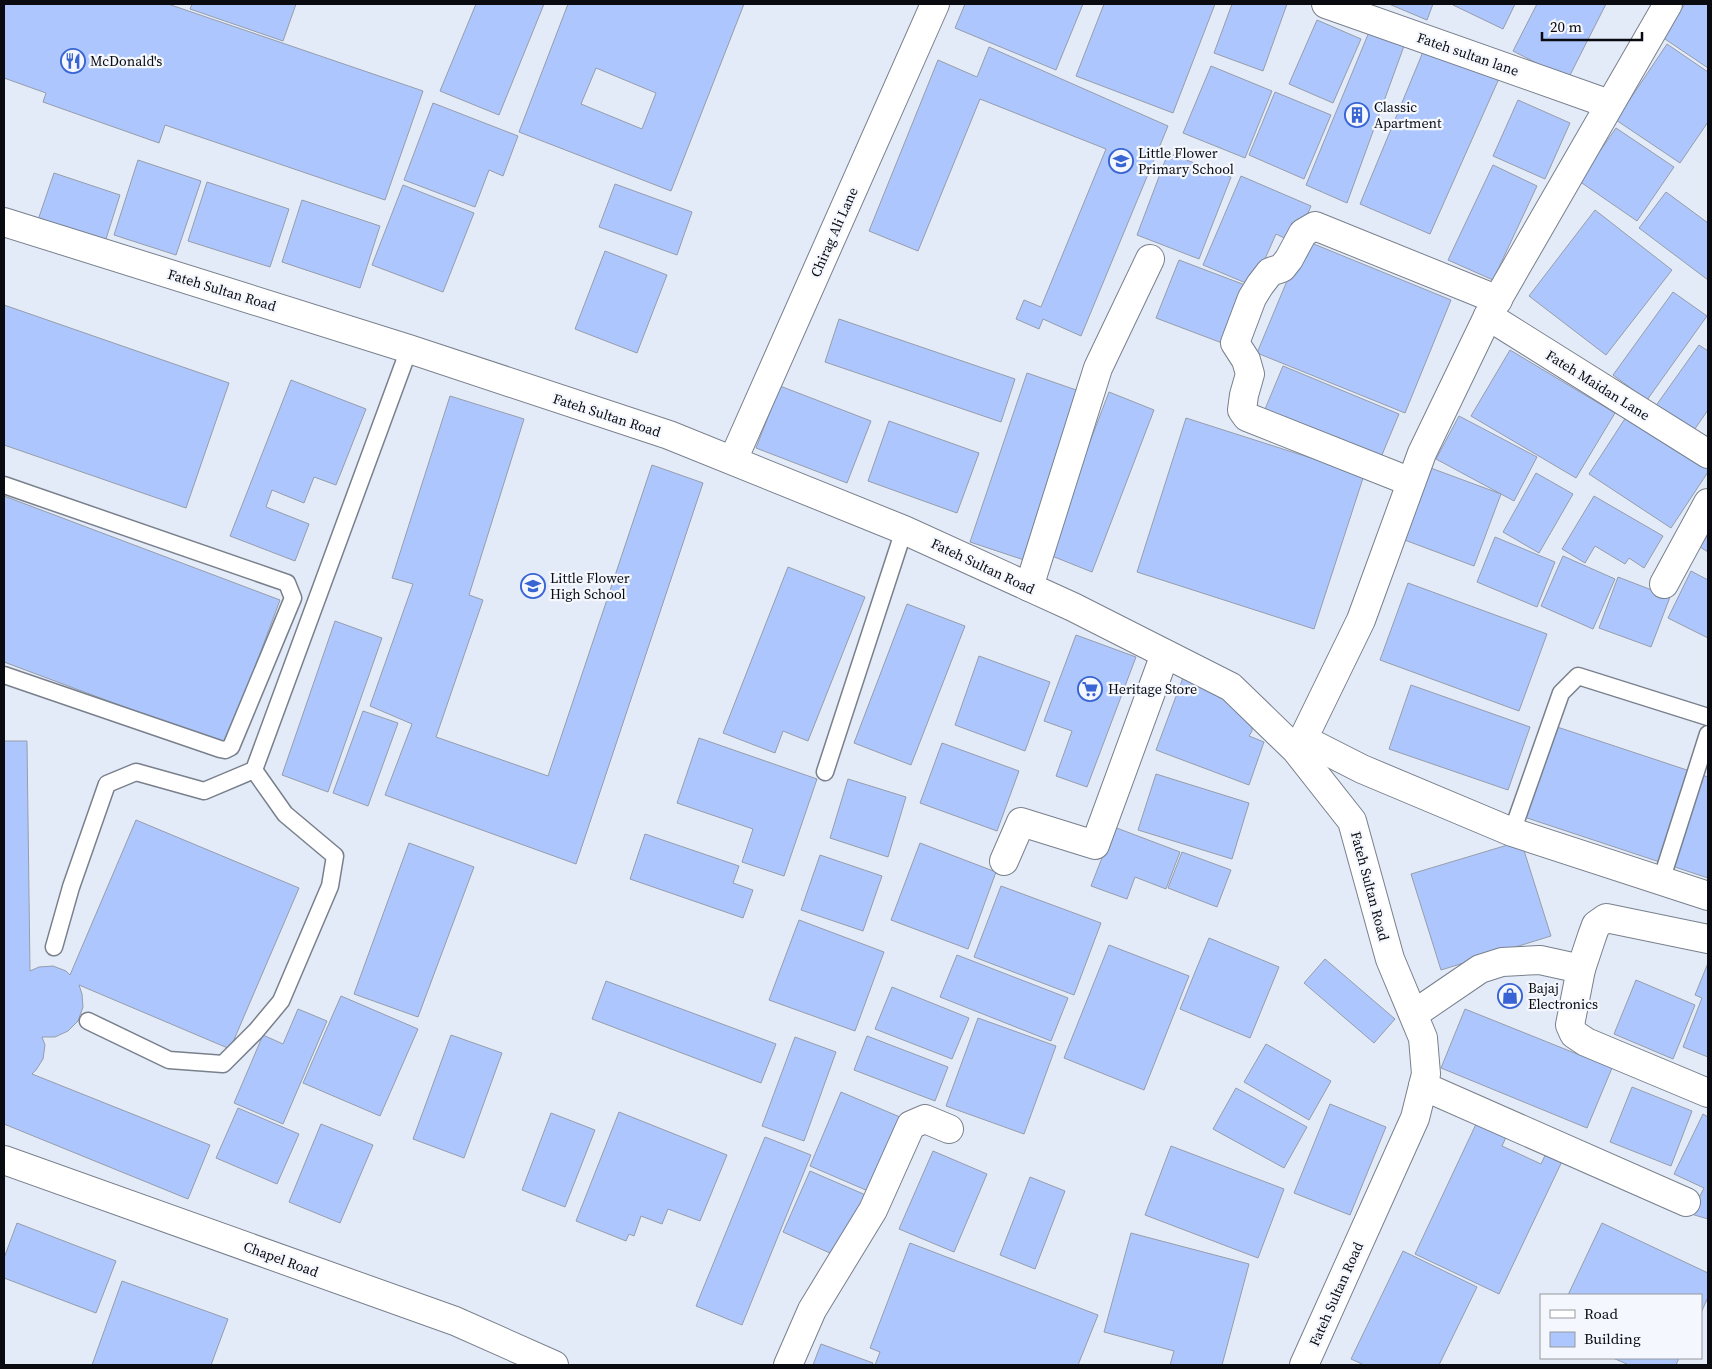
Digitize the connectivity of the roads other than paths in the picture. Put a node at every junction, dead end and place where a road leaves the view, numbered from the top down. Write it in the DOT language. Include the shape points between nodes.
graph roads {
  1 [pos="935,4"];
  2 [pos="1326,4"];
  3 [pos="1668,4"];
  4 [pos="1609,104"];
  5 [pos="4,222"];
  6 [pos="1150,259"];
  7 [pos="1493,308"];
  8 [pos="409,349"];
  9 [pos="1708,454"];
  10 [pos="734,460"];
  11 [pos="1411,482"];
  12 [pos="4,485"];
  13 [pos="1708,503"];
  14 [pos="904,530"];
  15 [pos="1664,584"];
  16 [pos="1029,587"];
  17 [pos="1165,654"];
  18 [pos="4,675"];
  19 [pos="1708,717"];
  20 [pos="1708,734"];
  21 [pos="1299,744"];
  22 [pos="254,770"];
  23 [pos="824,772"];
  24 [pos="1512,832"];
  25 [pos="1004,861"];
  26 [pos="1661,881"];
  27 [pos="1708,896"];
  28 [pos="1708,940"];
  29 [pos="54,947"];
  30 [pos="1582,969"];
  31 [pos="1414,1014"];
  32 [pos="88,1021"];
  33 [pos="1423,1086"];
  34 [pos="1708,1092"];
  35 [pos="949,1129"];
  36 [pos="4,1160"];
  37 [pos="1686,1202"];
  38 [pos="554,1365"];
  39 [pos="788,1365"];
  40 [pos="1304,1365"];
  1 -- 10 [label="street, Chirag Ali Lane"];
  2 -- 4 [label="street, Fateh sultan lane"];
  3 -- 4 [label="street"];
  4 -- 7 [label="street"];
  5 -- 8 [label="street, Fateh Sultan Road"];
  6 -- 16 [label="street" via="1098,368"];
  7 -- 9 [label="street, Fateh Maidan Lane"];
  7 -- 11 [label="street"];
  7 -- 11 [label="street, Fateh Maidan Lane" via="1315,226 1303,233 1282,268 1270,272 1252,298 1235,343 1250,374 1242,410 1247,417"];
  8 -- 10 [label="street, Fateh Sultan Road"];
  8 -- 22 [label="lane"];
  10 -- 14 [label="street, Fateh Sultan Road"];
  11 -- 21 [label="street" via="1361,620"];
  12 -- 18 [label="lane" via="287,583 293,598 231,747 225,750"];
  13 -- 15 [label="street"];
  14 -- 16 [label="street, Fateh Sultan Road"];
  14 -- 23 [label="lane"];
  16 -- 17 [label="street, Fateh Sultan Road"];
  17 -- 21 [label="street, Fateh Sultan Road" via="1231,687"];
  17 -- 25 [label="street" via="1095,845 1021,822"];
  19 -- 24 [label="lane" via="1578,676 1561,693"];
  20 -- 26 [label="lane"];
  21 -- 24 [label="street"];
  21 -- 31 [label="street, Fateh Sultan Road" via="1352,821 1390,959"];
  22 -- 29 [label="lane" via="204,791 136,772 107,784"];
  22 -- 32 [label="lane" via="285,814 335,856 330,886 281,1000 223,1064 169,1060"];
  24 -- 26 [label="street"];
  26 -- 27 [label="street"];
  28 -- 30 [label="street" via="1606,918 1596,926"];
  30 -- 31 [label="street" via="1540,960 1502,962 1480,969"];
  30 -- 34 [label="street" via="1570,1025 1574,1034 1586,1042"];
  31 -- 33 [label="street, Fateh Sultan Road" via="1423,1038 1426,1074"];
  33 -- 37 [label="street"];
  33 -- 40 [label="street, Fateh Sultan Road" via="1415,1118"];
  35 -- 39 [label="street" via="925,1118 912,1125 873,1210 812,1310"];
  36 -- 38 [label="street, Chapel Road" via="455,1321"];
}
